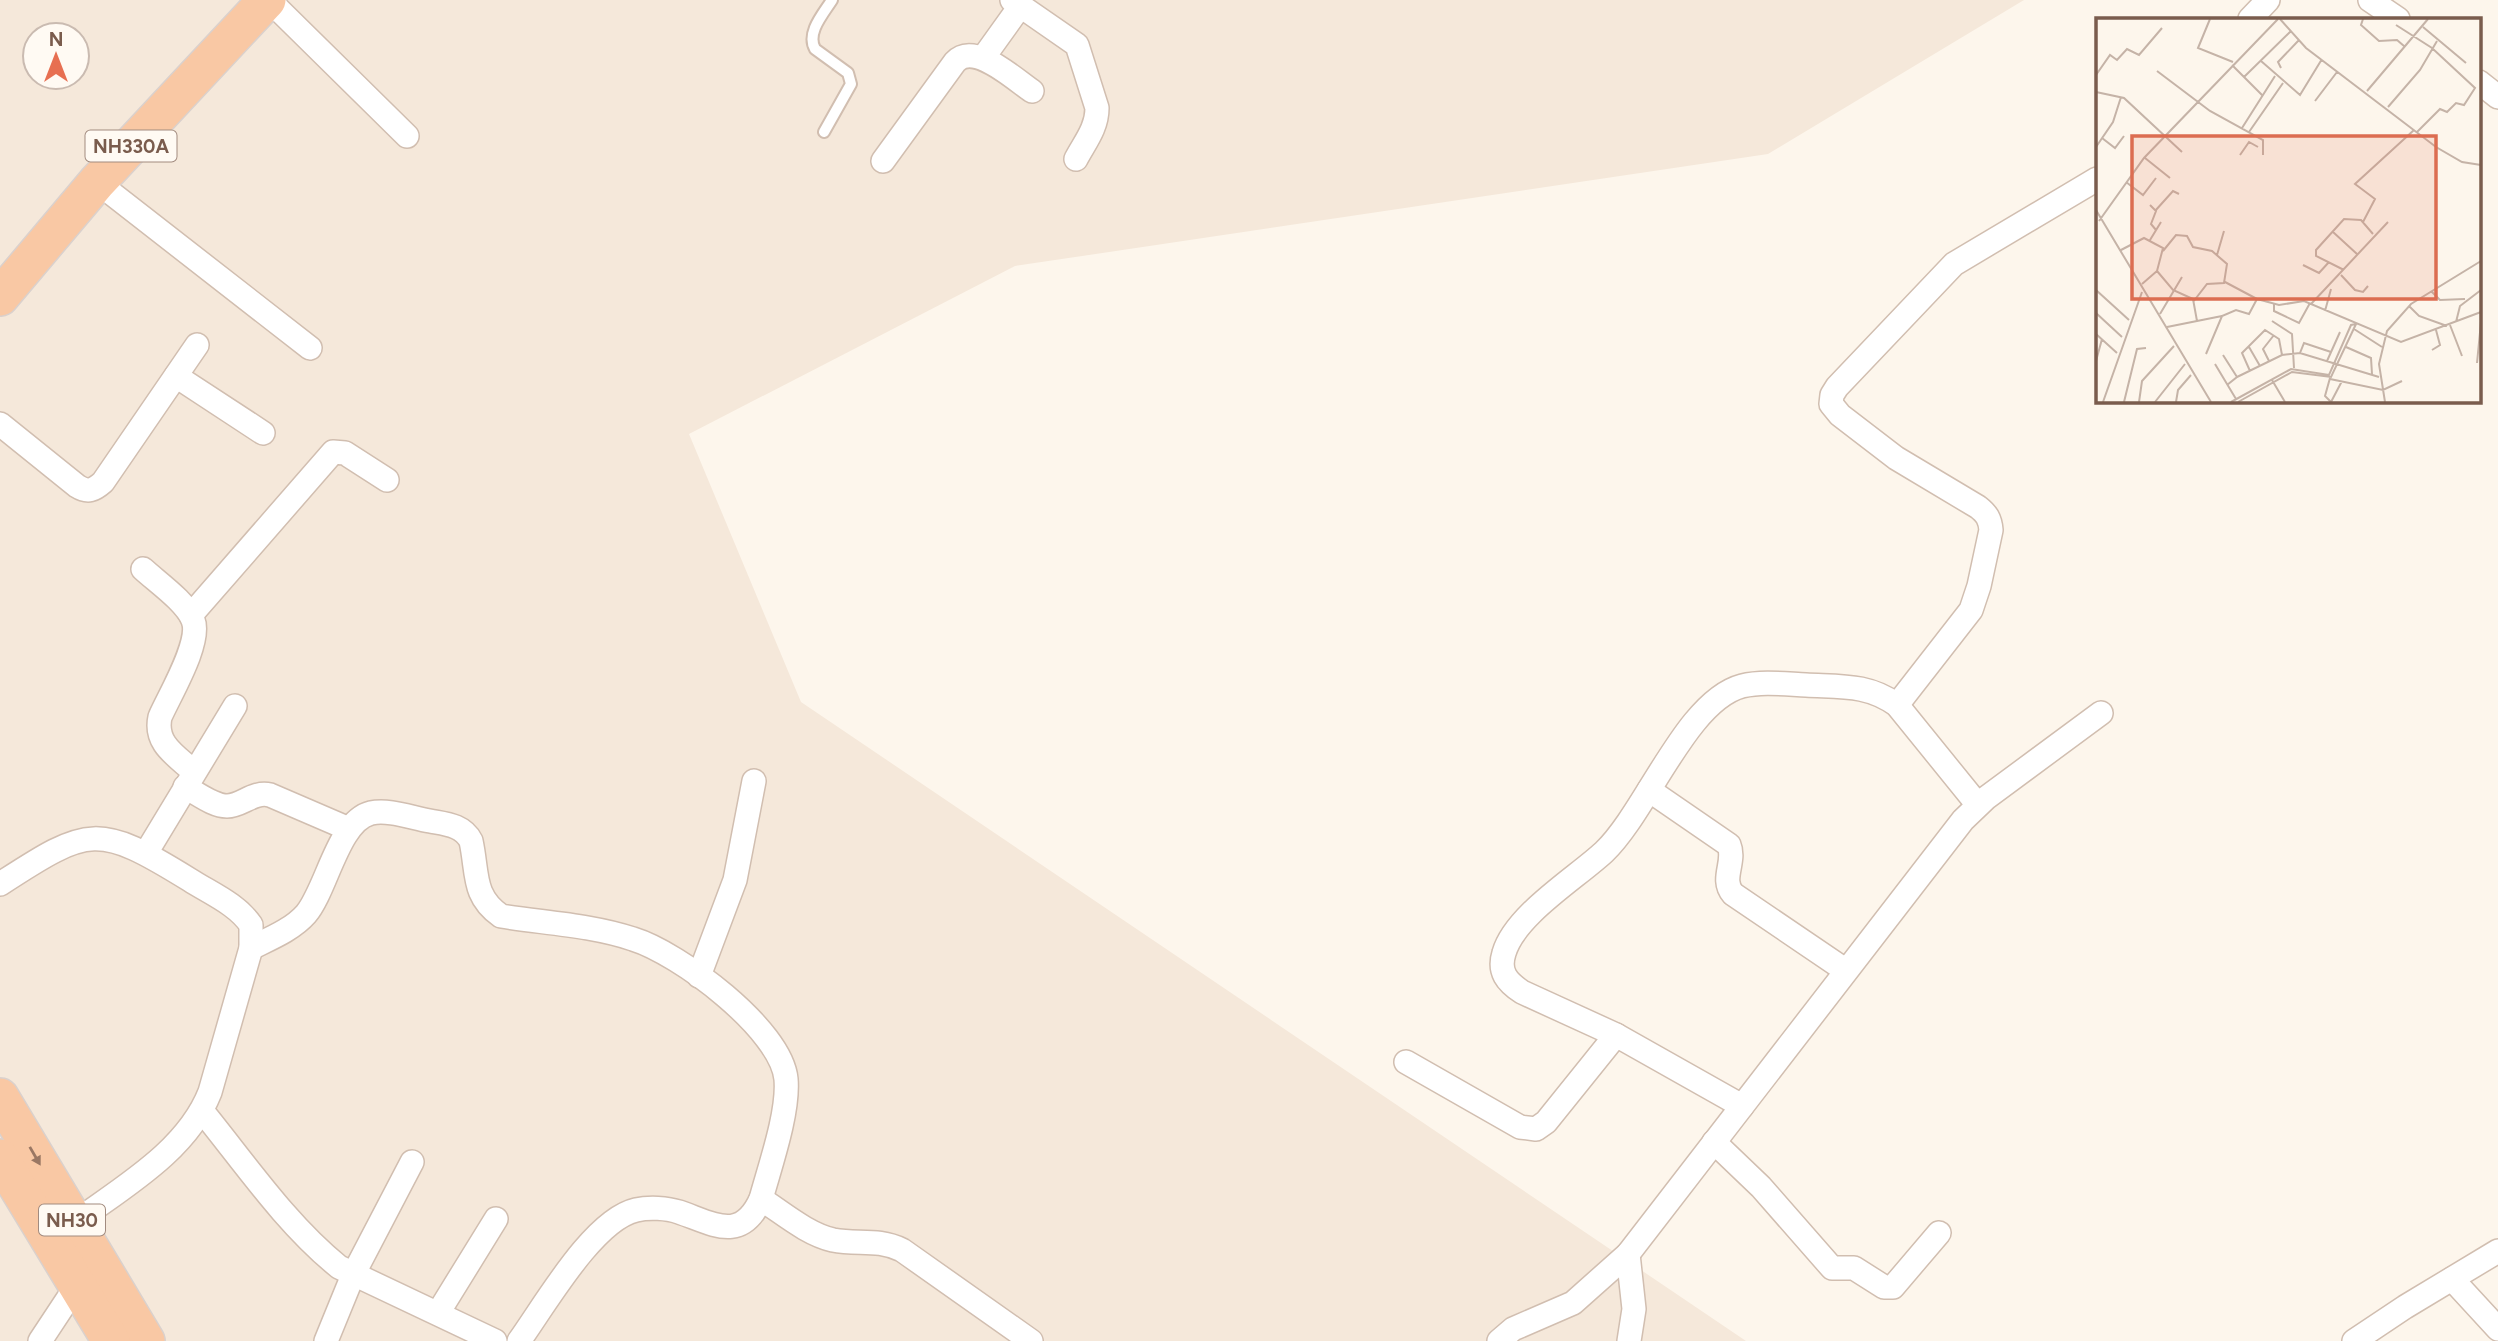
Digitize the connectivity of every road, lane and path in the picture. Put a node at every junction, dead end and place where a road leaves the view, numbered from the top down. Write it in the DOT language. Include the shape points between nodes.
graph roads {
  1 [pos="268,0"];
  2 [pos="832,0"];
  3 [pos="2268,0"];
  4 [pos="2370,0"];
  5 [pos="1017,3"];
  6 [pos="2251,18"];
  7 [pos="2397,18"];
  8 [pos="983,58"];
  9 [pos="2480,83"];
  10 [pos="1032,91"];
  11 [pos="2498,97"];
  12 [pos="824,132"];
  13 [pos="407,136"];
  14 [pos="1076,159"];
  15 [pos="883,161"];
  16 [pos="2096,180"];
  17 [pos="97,182"];
  18 [pos="0,298"];
  19 [pos="197,345"];
  20 [pos="310,348"];
  21 [pos="176,376"];
  22 [pos="0,424"];
  23 [pos="262,433"];
  24 [pos="387,480"];
  25 [pos="143,569"];
  26 [pos="191,615"];
  27 [pos="1898,705"];
  28 [pos="235,706"];
  29 [pos="2101,713"];
  30 [pos="190,780"];
  31 [pos="754,781"];
  32 [pos="1649,790"];
  33 [pos="1978,805"];
  34 [pos="349,829"];
  35 [pos="146,853"];
  36 [pos="0,884"];
  37 [pos="251,948"];
  38 [pos="1845,970"];
  39 [pos="699,976"];
  40 [pos="1615,1035"];
  41 [pos="1406,1062"];
  42 [pos="0,1097"];
  43 [pos="1742,1106"];
  44 [pos="203,1112"];
  45 [pos="1714,1142"];
  46 [pos="0,1158"];
  47 [pos="412,1162"];
  48 [pos="761,1199"];
  49 [pos="496,1219"];
  50 [pos="74,1223"];
  51 [pos="1940,1233"];
  52 [pos="2498,1251"];
  53 [pos="1628,1254"];
  54 [pos="352,1275"];
  55 [pos="2452,1279"];
  56 [pos="78,1284"];
  57 [pos="438,1313"];
  58 [pos="2498,1329"];
  59 [pos="40,1341"];
  60 [pos="111,1341"];
  61 [pos="146,1341"];
  62 [pos="326,1341"];
  63 [pos="495,1341"];
  64 [pos="519,1341"];
  65 [pos="1031,1341"];
  66 [pos="1499,1341"];
  67 [pos="1629,1341"];
  68 [pos="2354,1341"];
  1 -- 13 [label="street"];
  1 -- 17 [label="highway, NH330A"];
  2 -- 12 [label="lane" via="814,30 812,44 848,74 851,84"];
  3 -- 6 [label="street"];
  4 -- 7 [label="street"];
  5 -- 8 [label="street"];
  5 -- 14 [label="street" via="1080,50 1097,118"];
  8 -- 10 [label="street"];
  8 -- 15 [label="street" via="967,54 959,58"];
  9 -- 11 [label="street"];
  16 -- 27 [label="street" via="1954,264 1832,394 1832,404 1840,415 1896,458 1985,512 1990,523 1971,610"];
  17 -- 18 [label="highway, NH330A"];
  17 -- 20 [label="street"];
  19 -- 21 [label="street"];
  21 -- 22 [label="street" via="103,482 92,490 76,486"];
  21 -- 23 [label="street"];
  24 -- 26 [label="street" via="345,453 333,452"];
  25 -- 26 [label="street"];
  26 -- 30 [label="street" via="193,643 158,726 161,741"];
  27 -- 32 [label="street" via="1868,689 1741,686 1712,702"];
  27 -- 33 [label="street"];
  28 -- 30 [label="street"];
  29 -- 33 [label="street"];
  30 -- 34 [label="street" via="224,806 258,794 270,795"];
  30 -- 35 [label="street"];
  31 -- 39 [label="street" via="735,880"];
  32 -- 38 [label="street" via="1728,845 1727,883 1733,894"];
  32 -- 40 [label="street" via="1605,851 1530,914 1508,941 1502,962 1506,980 1522,992"];
  33 -- 38 [label="street"];
  34 -- 37 [label="street" via="305,915"];
  34 -- 39 [label="street" via="363,816 382,812 461,829 471,841 482,898 501,916 633,939 659,949"];
  35 -- 36 [label="street" via="121,842 80,839"];
  35 -- 37 [label="street" via="246,917 251,925"];
  37 -- 44 [label="street"];
  38 -- 43 [label="street"];
  39 -- 48 [label="street" via="754,1020 784,1068 785,1103"];
  40 -- 41 [label="street" via="1536,1129 1520,1127"];
  40 -- 43 [label="street"];
  42 -- 50 [label="highway, NH30, one-way"];
  43 -- 45 [label="street"];
  44 -- 50 [label="street" via="151,1166"];
  44 -- 54 [label="street" via="317,1250"];
  45 -- 51 [label="street" via="1761,1187 1832,1268 1854,1268 1884,1287 1893,1287"];
  45 -- 53 [label="street"];
  46 -- 56 [label="highway, NH30"];
  47 -- 54 [label="street"];
  48 -- 64 [label="street" via="748,1219 731,1227 657,1209 618,1217 594,1237"];
  48 -- 65 [label="street" via="820,1236 844,1242 879,1241 902,1250"];
  49 -- 57 [label="street"];
  50 -- 61 [label="highway, NH30"];
  52 -- 55 [label="street"];
  53 -- 66 [label="street" via="1573,1303 1513,1329"];
  53 -- 67 [label="street" via="1634,1309"];
  54 -- 57 [label="street"];
  54 -- 62 [label="street"];
  55 -- 58 [label="street"];
  55 -- 68 [label="street"];
  56 -- 59 [label="street"];
  56 -- 60 [label="highway, NH30"];
  57 -- 63 [label="street"];
}
